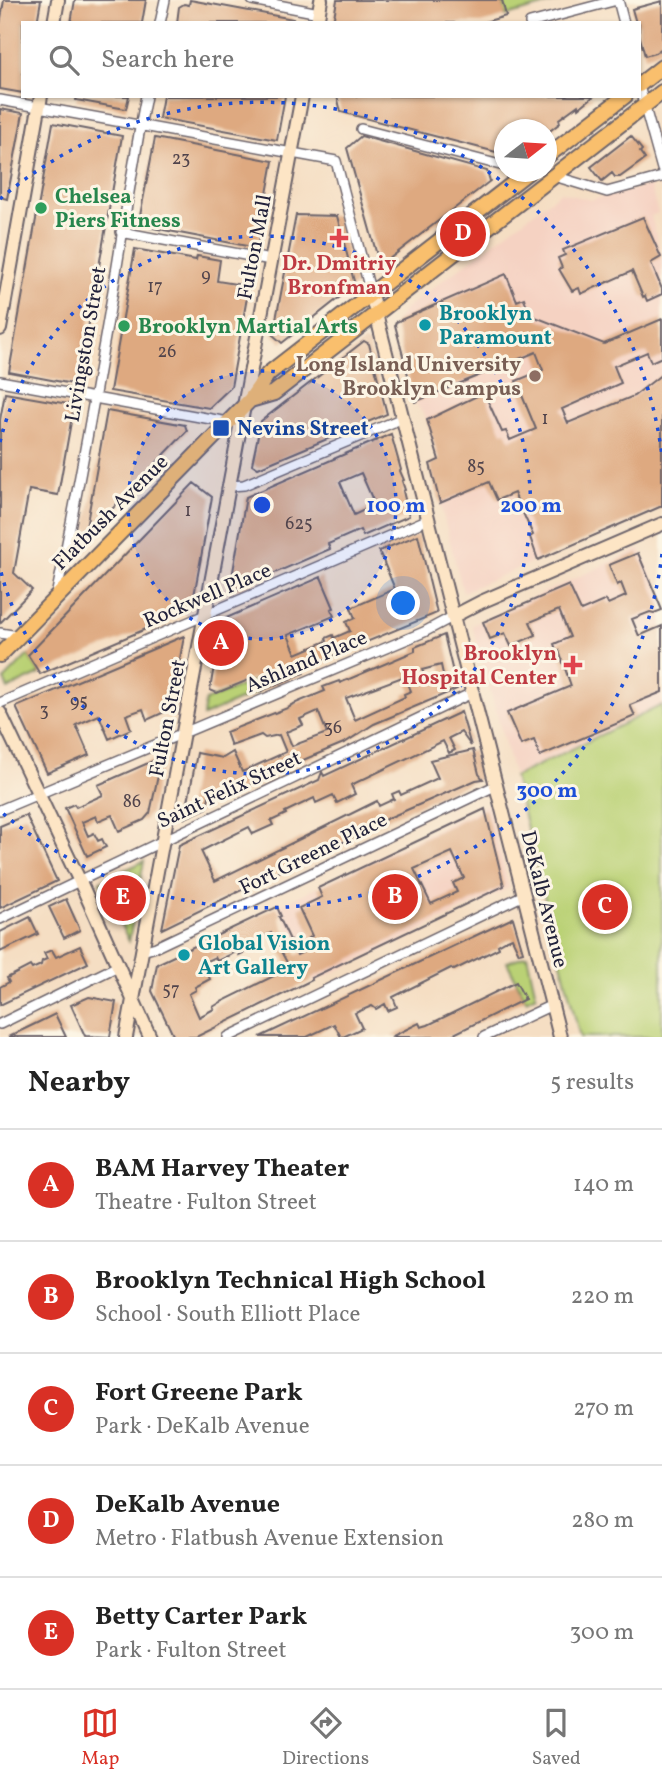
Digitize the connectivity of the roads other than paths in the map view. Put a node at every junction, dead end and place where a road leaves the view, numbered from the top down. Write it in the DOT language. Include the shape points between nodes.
graph roads {
  1 [pos="58,0"];
  2 [pos="165,0"];
  3 [pos="252,0"];
  4 [pos="617,0"];
  5 [pos="319,12"];
  6 [pos="54,21"];
  7 [pos="160,21"];
  8 [pos="538,21"];
  9 [pos="623,21"];
  10 [pos="662,67"];
  11 [pos="641,84"];
  12 [pos="641,92"];
  13 [pos="662,92"];
  14 [pos="146,98"];
  15 [pos="303,98"];
  16 [pos="622,98"];
  17 [pos="0,100"];
  18 [pos="40,102"];
  19 [pos="645,105"];
  20 [pos="140,125"];
  21 [pos="361,129"];
  22 [pos="557,149"];
  23 [pos="292,152"];
  24 [pos="494,163"];
  25 [pos="662,169"];
  26 [pos="557,174"];
  27 [pos="557,177"];
  28 [pos="662,177"];
  29 [pos="513,182"];
  30 [pos="546,182"];
  31 [pos="121,232"];
  32 [pos="271,260"];
  33 [pos="371,294"];
  34 [pos="376,313"];
  35 [pos="0,329"];
  36 [pos="0,381"];
  37 [pos="94,398"];
  38 [pos="248,403"];
  39 [pos="404,418"];
  40 [pos="228,422"];
  41 [pos="230,486"];
  42 [pos="429,519"];
  43 [pos="662,524"];
  44 [pos="55,597"];
  45 [pos="206,614"];
  46 [pos="454,616"];
  47 [pos="0,633"];
  48 [pos="18,636"];
  49 [pos="0,655"];
  50 [pos="474,692"];
  51 [pos="0,704"];
  52 [pos="0,713"];
  53 [pos="183,733"];
  54 [pos="497,785"];
  55 [pos="38,793"];
  56 [pos="0,810"];
  57 [pos="164,840"];
  58 [pos="80,881"];
  59 [pos="524,895"];
  60 [pos="0,919"];
  61 [pos="142,951"];
  62 [pos="118,967"];
  63 [pos="133,999"];
  64 [pos="552,1005"];
  65 [pos="0,1024"];
  66 [pos="126,1037"];
  67 [pos="150,1037"];
  68 [pos="228,1037"];
  69 [pos="484,1037"];
  70 [pos="560,1037"];
  1 -- 6 [label="main road"];
  2 -- 7 [label="street"];
  3 -- 5 [label="street"];
  4 -- 8 [label="street"];
  4 -- 9 [label="street"];
  10 -- 11 [label="main road"];
  12 -- 19 [label="street"];
  13 -- 19 [label="main road"];
  14 -- 20 [label="street, Livingston Street"];
  15 -- 23 [label="main road, Fulton Mall"];
  16 -- 22 [label="main road"];
  17 -- 18 [label="street"];
  18 -- 20 [label="street"];
  18 -- 35 [label="main road"];
  19 -- 25 [label="street"];
  19 -- 26 [label="main road"];
  20 -- 23 [label="street"];
  20 -- 31 [label="street, Livingston Street"];
  21 -- 24 [label="street"];
  23 -- 32 [label="main road, Fulton Mall"];
  23 -- 33 [label="street, DeKalb Avenue" via="336,161"];
  27 -- 28 [label="street" via="607,192"];
  29 -- 33 [label="main road"];
  30 -- 34 [label="main road"];
  31 -- 32 [label="street"];
  31 -- 37 [label="street, Livingston Street"];
  32 -- 38 [label="main road, Fulton Mall"];
  33 -- 34 [label="main road, DeKalb Avenue"];
  33 -- 38 [label="main road" via="268,374"];
  34 -- 38 [label="main road" via="274,393"];
  34 -- 39 [label="main road, DeKalb Avenue"];
  36 -- 37 [label="street"];
  37 -- 40 [label="street"];
  37 -- 44 [label="street, Livingston Street"];
  38 -- 40 [label="main road, Flatbush Avenue"];
  38 -- 41 [label="main road, Fulton Street"];
  39 -- 41 [label="street" via="244,485"];
  39 -- 42 [label="main road, DeKalb Avenue"];
  40 -- 44 [label="main road, Flatbush Avenue"];
  41 -- 45 [label="main road, Fulton Street"];
  42 -- 45 [label="street, Rockwell Place"];
  42 -- 46 [label="main road, DeKalb Avenue"];
  43 -- 46 [label="main road, Ashland Place"];
  44 -- 48 [label="main road, Flatbush Avenue"];
  45 -- 51 [label="street, Rockwell Place"];
  45 -- 53 [label="main road, Fulton Street"];
  46 -- 50 [label="main road, DeKalb Avenue"];
  46 -- 53 [label="street, Ashland Place"];
  47 -- 48 [label="street"];
  48 -- 49 [label="main road, Flatbush Avenue"];
  50 -- 54 [label="main road, DeKalb Avenue"];
  50 -- 57 [label="street, Saint Felix Street"];
  52 -- 55 [label="main road"];
  53 -- 55 [label="street, Ashland Place"];
  53 -- 57 [label="main road, Fulton Street"];
  54 -- 59 [label="main road, DeKalb Avenue"];
  54 -- 61 [label="street, Fort Greene Place"];
  55 -- 56 [label="street, Ashland Place"];
  55 -- 58 [label="main road"];
  57 -- 58 [label="street, Saint Felix Street"];
  57 -- 61 [label="main road, Fulton Street"];
  58 -- 60 [label="street, Saint Felix Street"];
  58 -- 62 [label="main road"];
  59 -- 64 [label="main road, DeKalb Avenue"];
  59 -- 68 [label="street"];
  61 -- 63 [label="main road, Fulton Street"];
  62 -- 63 [label="main road"];
  62 -- 65 [label="street"];
  63 -- 66 [label="main road, Fulton Street"];
  63 -- 67 [label="main road"];
  64 -- 69 [label="street"];
  64 -- 70 [label="main road, DeKalb Avenue"];
}
